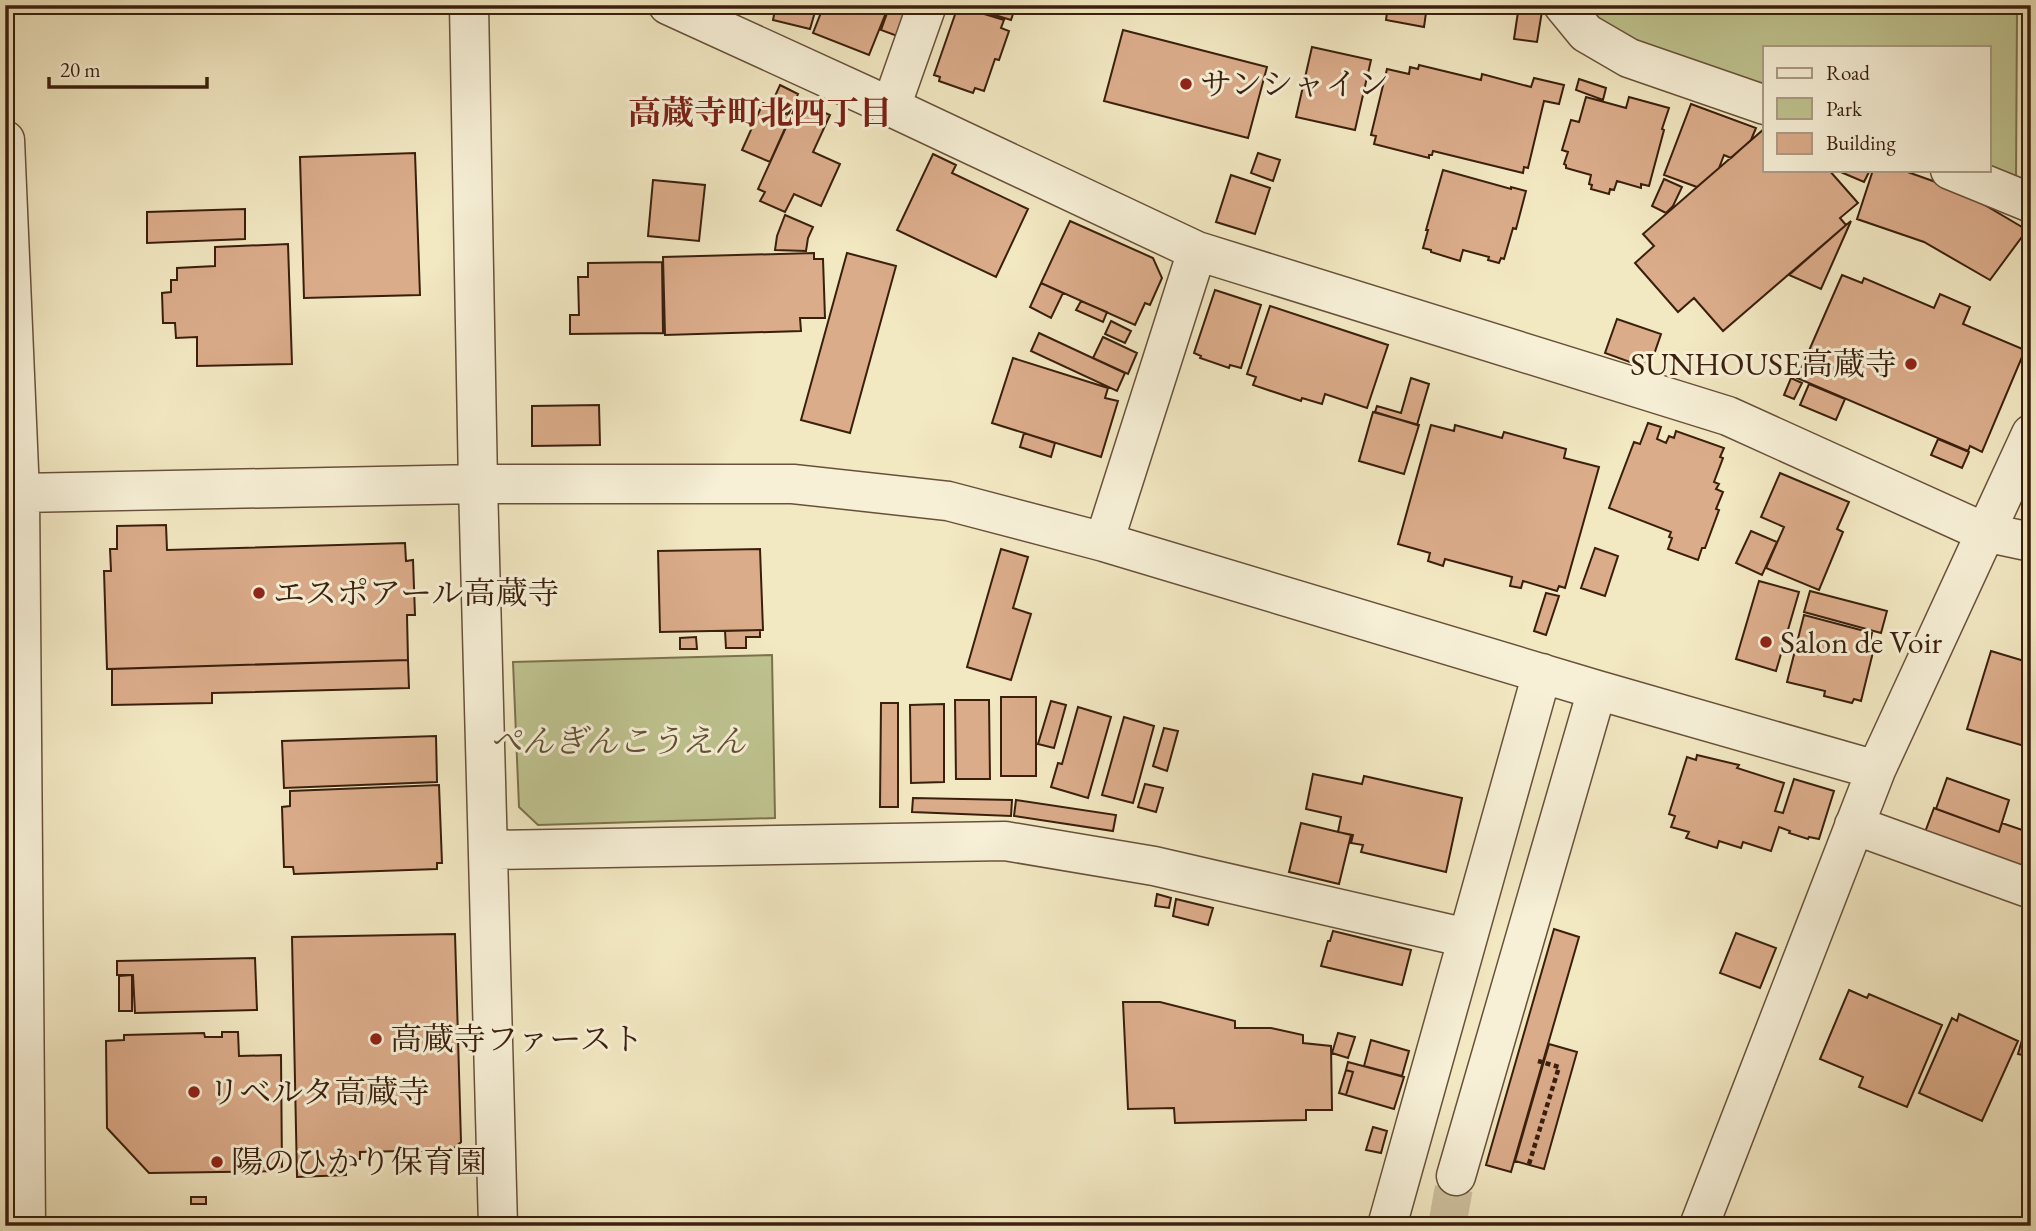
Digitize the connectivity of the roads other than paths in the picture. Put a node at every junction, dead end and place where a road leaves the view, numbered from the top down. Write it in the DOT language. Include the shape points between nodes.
graph roads {
  1 [pos="469,5"];
  2 [pos="668,5"];
  3 [pos="927,5"];
  4 [pos="1566,7"];
  5 [pos="1763,104"];
  6 [pos="891,107"];
  7 [pos="5,141"];
  8 [pos="1955,172"];
  9 [pos="2031,203"];
  10 [pos="1197,251"];
  11 [pos="2031,434"];
  12 [pos="478,484"];
  13 [pos="20,494"];
  14 [pos="1984,532"];
  15 [pos="1104,542"];
  16 [pos="2031,542"];
  17 [pos="1542,673"];
  18 [pos="9,689"];
  19 [pos="1597,690"];
  20 [pos="1876,770"];
  21 [pos="1854,825"];
  22 [pos="488,850"];
  23 [pos="2031,889"];
  24 [pos="1467,938"];
  25 [pos="1456,1176"];
  26 [pos="26,1226"];
  27 [pos="498,1226"];
  28 [pos="1387,1226"];
  29 [pos="1699,1226"];
  1 -- 12 [label="street"];
  2 -- 6 [label="street"];
  3 -- 6 [label="street"];
  4 -- 5 [label="street" via="1586,33 1629,58"];
  6 -- 10 [label="street"];
  7 -- 13 [label="street"];
  8 -- 9 [label="street"];
  10 -- 14 [label="street" via="1728,416"];
  10 -- 15 [label="street"];
  11 -- 14 [label="street"];
  12 -- 13 [label="street"];
  12 -- 15 [label="street" via="793,484 948,501"];
  12 -- 22 [label="street"];
  13 -- 18 [label="street"];
  14 -- 16 [label="street"];
  14 -- 20 [label="street"];
  15 -- 17 [label="street"];
  17 -- 19 [label="street"];
  17 -- 24 [label="street"];
  18 -- 26 [label="street"];
  19 -- 20 [label="street"];
  19 -- 25 [label="street"];
  20 -- 21 [label="street"];
  21 -- 23 [label="street"];
  21 -- 29 [label="street"];
  22 -- 24 [label="street" via="1005,841 1154,866"];
  22 -- 27 [label="street"];
  24 -- 28 [label="street"];
}
